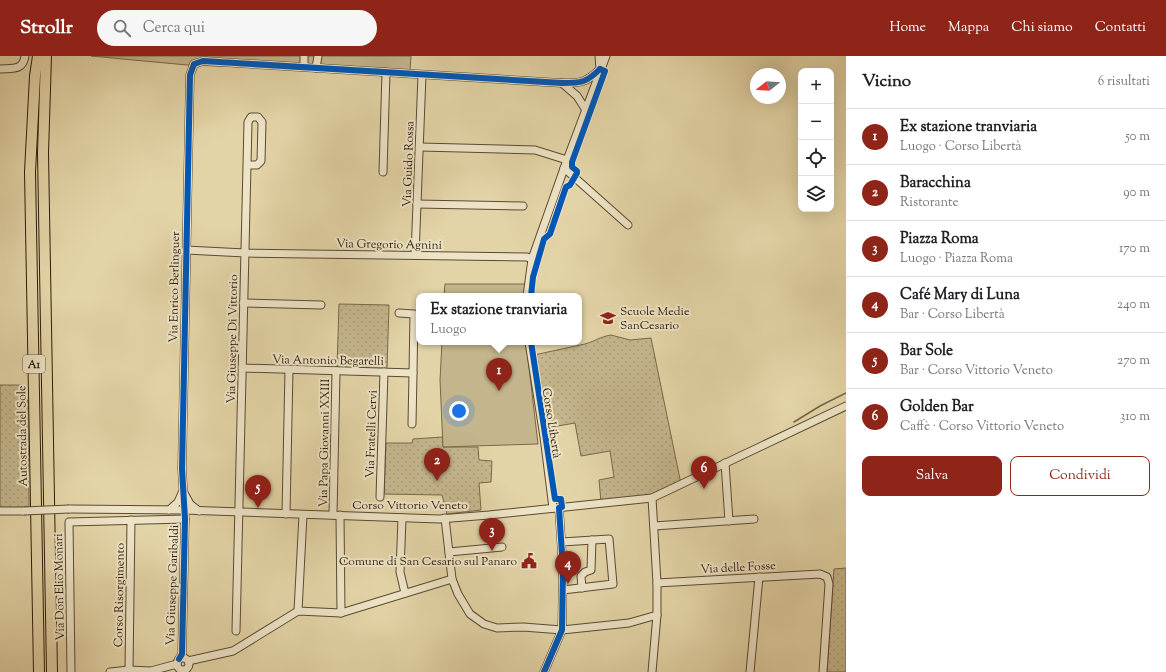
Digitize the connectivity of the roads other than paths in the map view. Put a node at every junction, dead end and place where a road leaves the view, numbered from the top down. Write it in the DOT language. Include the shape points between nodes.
graph roads {
  1 [pos="25,56"];
  2 [pos="38,56"];
  3 [pos="46,56"];
  4 [pos="304,56"];
  5 [pos="318,56"];
  6 [pos="599,56"];
  7 [pos="606,56"];
  8 [pos="304,67"];
  9 [pos="316,68"];
  10 [pos="0,69"];
  11 [pos="600,69"];
  12 [pos="386,72"];
  13 [pos="422,74"];
  14 [pos="562,83"];
  15 [pos="581,83"];
  16 [pos="592,93"];
  17 [pos="577,96"];
  18 [pos="586,110"];
  19 [pos="420,147"];
  20 [pos="567,160"];
  21 [pos="247,165"];
  22 [pos="564,168"];
  23 [pos="383,172"];
  24 [pos="417,204"];
  25 [pos="523,206"];
  26 [pos="628,225"];
  27 [pos="186,250"];
  28 [pos="244,253"];
  29 [pos="416,255"];
  30 [pos="532,259"];
  31 [pos="527,293"];
  32 [pos="243,303"];
  33 [pos="321,305"];
  34 [pos="399,313"];
  35 [pos="529,345"];
  36 [pos="242,368"];
  37 [pos="289,370"];
  38 [pos="336,371"];
  39 [pos="384,372"];
  40 [pos="412,373"];
  41 [pos="846,406"];
  42 [pos="412,424"];
  43 [pos="725,463"];
  44 [pos="183,491"];
  45 [pos="380,497"];
  46 [pos="652,498"];
  47 [pos="556,508"];
  48 [pos="168,510"];
  49 [pos="184,510"];
  50 [pos="199,511"];
  51 [pos="0,512"];
  52 [pos="239,513"];
  53 [pos="286,514"];
  54 [pos="303,515"];
  55 [pos="337,515"];
  56 [pos="402,518"];
  57 [pos="445,518"];
  58 [pos="185,519"];
  59 [pos="754,519"];
  60 [pos="131,520"];
  61 [pos="729,521"];
  62 [pos="654,526"];
  63 [pos="592,540"];
  64 [pos="562,542"];
  65 [pos="502,547"];
  66 [pos="449,552"];
  67 [pos="759,577"];
  68 [pos="452,579"];
  69 [pos="658,583"];
  70 [pos="582,588"];
  71 [pos="563,590"];
  72 [pos="405,593"];
  73 [pos="298,611"];
  74 [pos="341,613"];
  75 [pos="657,615"];
  76 [pos="562,630"];
  77 [pos="236,631"];
  78 [pos="178,661"];
  79 [pos="188,661"];
  80 [pos="130,670"];
  81 [pos="39,672"];
  82 [pos="52,672"];
  83 [pos="71,672"];
  84 [pos="110,672"];
  85 [pos="544,672"];
  86 [pos="652,672"];
  87 [pos="750,672"];
  88 [pos="823,672"];
  1 -- 10 [label="street" via="19,68"];
  2 -- 81 [label="highway, Autostrada del Sole / A1" via="30,172"];
  3 -- 82 [label="highway, A1" via="43,153"];
  4 -- 8 [label="street"];
  5 -- 9 [label="street"];
  6 -- 11 [label="street"];
  7 -- 11 [label="street"];
  8 -- 9 [label="street"];
  8 -- 27 [label="street, Via Enrico Berlinguer" via="203,61 194,64 190,75"];
  9 -- 12 [label="street"];
  11 -- 15 [label="street" via="592,78"];
  11 -- 16 [label="street"];
  12 -- 13 [label="street"];
  12 -- 23 [label="street"];
  13 -- 14 [label="street"];
  13 -- 19 [label="street, Via Guido Rossa"];
  14 -- 15 [label="street"];
  14 -- 17 [label="street"];
  15 -- 16 [label="street"];
  16 -- 17 [label="street"];
  16 -- 18 [label="street"];
  17 -- 18 [label="street"];
  18 -- 20 [label="street"];
  19 -- 20 [label="street" via="535,150"];
  19 -- 24 [label="street, Via Guido Rossa"];
  20 -- 22 [label="street"];
  21 -- 21 [label="street, Via Giuseppe Di Vittorio" via="257,165 261,161 262,122 258,117 251,117 248,122"];
  21 -- 28 [label="street, Via Giuseppe Di Vittorio"];
  22 -- 26 [label="street"];
  22 -- 30 [label="street"];
  24 -- 25 [label="street"];
  24 -- 29 [label="street, Via Guido Rossa"];
  27 -- 28 [label="street, Via Gregorio Agnini"];
  27 -- 44 [label="street, Via Enrico Berlinguer"];
  28 -- 29 [label="street, Via Gregorio Agnini"];
  28 -- 32 [label="street, Via Giuseppe Di Vittorio"];
  29 -- 30 [label="street, Via Gregorio Agnini"];
  30 -- 31 [label="street"];
  32 -- 33 [label="street"];
  32 -- 36 [label="street, Via Giuseppe Di Vittorio"];
  34 -- 40 [label="street" via="414,314"];
  35 -- 47 [label="street, Corso Libertà"];
  36 -- 37 [label="street, Via Antonio Begarelli"];
  36 -- 52 [label="street, Via Giuseppe Di Vittorio"];
  37 -- 38 [label="street, Via Antonio Begarelli"];
  37 -- 53 [label="street"];
  38 -- 39 [label="street, Via Antonio Begarelli"];
  38 -- 55 [label="street, Via Papa Giovanni XXIII"];
  39 -- 40 [label="street, Via Antonio Begarelli"];
  39 -- 45 [label="street, Via Fratelli Cervi"];
  40 -- 42 [label="street"];
  41 -- 43 [label="street, Corso Vittorio Veneto"];
  43 -- 46 [label="street, Corso Vittorio Veneto"];
  43 -- 61 [label="street"];
  44 -- 48 [label="street" via="178,502"];
  44 -- 49 [label="street, Via Enrico Berlinguer"];
  44 -- 50 [label="street" via="190,504"];
  46 -- 47 [label="street, Corso Vittorio Veneto"];
  46 -- 62 [label="street"];
  47 -- 57 [label="street, Corso Vittorio Veneto"];
  47 -- 64 [label="street, Corso Libertà"];
  48 -- 49 [label="street, Corso Vittorio Veneto"];
  48 -- 51 [label="street, Corso Vittorio Veneto, bridge" via="70,509"];
  49 -- 50 [label="street, Corso Vittorio Veneto"];
  49 -- 58 [label="street, Via Giuseppe Garibaldi"];
  50 -- 52 [label="street, Corso Vittorio Veneto"];
  52 -- 53 [label="street, Corso Vittorio Veneto"];
  52 -- 77 [label="street, Via Giuseppe Di Vittorio"];
  53 -- 54 [label="street, Corso Vittorio Veneto"];
  54 -- 55 [label="street, Corso Vittorio Veneto"];
  54 -- 73 [label="street"];
  55 -- 56 [label="street, Corso Vittorio Veneto"];
  55 -- 74 [label="street, Via Papa Giovanni XXIII"];
  56 -- 57 [label="street, Corso Vittorio Veneto"];
  56 -- 72 [label="street" via="400,572"];
  57 -- 66 [label="street"];
  58 -- 60 [label="street, Via Don Elio Monari"];
  58 -- 78 [label="street, Via Giuseppe Garibaldi" via="182,654"];
  59 -- 61 [label="street"];
  60 -- 80 [label="street, Corso Risorgimento"];
  60 -- 83 [label="street, Via Don Elio Monari" via="69,522"];
  61 -- 62 [label="street"];
  62 -- 69 [label="street"];
  63 -- 64 [label="street"];
  63 -- 70 [label="street" via="591,570 581,576"];
  63 -- 70 [label="street" via="609,539 613,584"];
  64 -- 71 [label="street, Corso Libertà"];
  65 -- 66 [label="street"];
  66 -- 68 [label="street"];
  67 -- 69 [label="street, Via delle Fosse"];
  67 -- 87 [label="street"];
  67 -- 88 [label="street, Via delle Fosse" via="820,574 827,577 829,580"];
  68 -- 74 [label="street"];
  68 -- 76 [label="street" via="470,614 484,624 497,628"];
  69 -- 75 [label="street"];
  70 -- 71 [label="street"];
  71 -- 76 [label="street, Corso Libertà"];
  73 -- 74 [label="street"];
  73 -- 79 [label="street" via="233,651"];
  75 -- 76 [label="street" via="628,623"];
  75 -- 86 [label="street"];
  76 -- 85 [label="street, Corso Libertà"];
  78 -- 79 [label="street"];
  78 -- 79 [label="street" via="179,669 184,670 188,667"];
  78 -- 80 [label="street" via="151,671"];
  80 -- 84 [label="street"];
}
